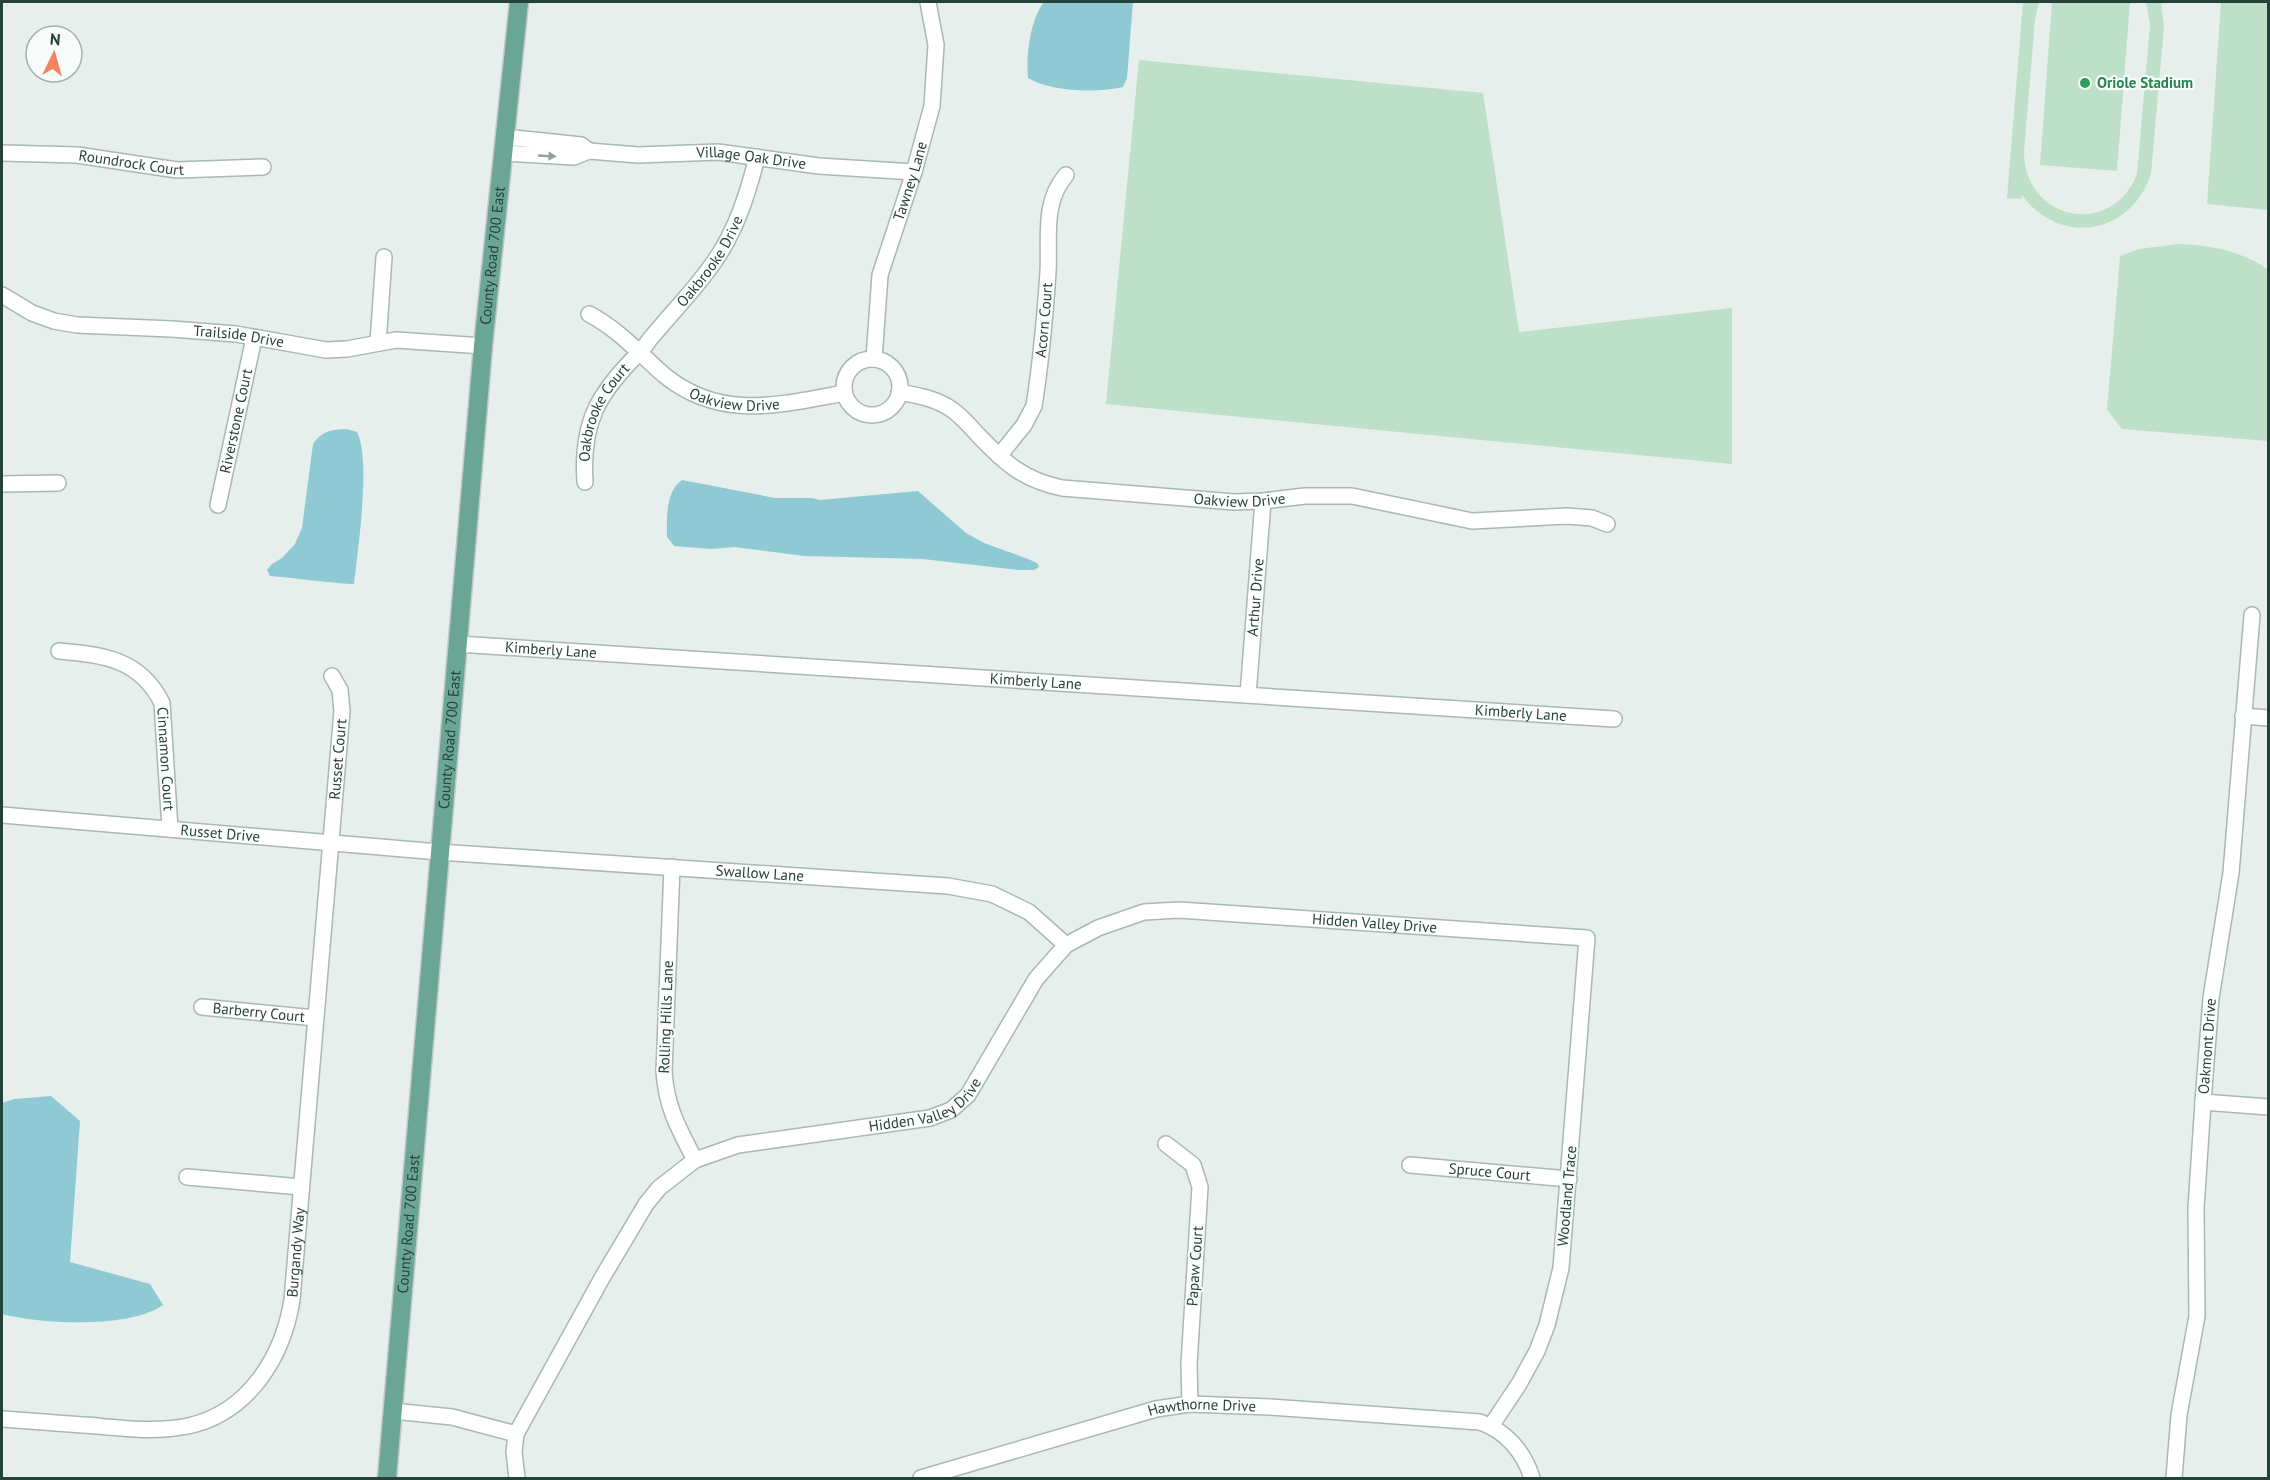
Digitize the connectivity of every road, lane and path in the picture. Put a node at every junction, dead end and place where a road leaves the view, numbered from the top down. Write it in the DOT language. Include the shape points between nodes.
graph roads {
  1 [pos="519,2"];
  2 [pos="928,2"];
  3 [pos="505,145"];
  4 [pos="2,153"];
  5 [pos="757,157"];
  6 [pos="263,167"];
  7 [pos="914,172"];
  8 [pos="1066,174"];
  9 [pos="384,257"];
  10 [pos="2,295"];
  11 [pos="589,314"];
  12 [pos="254,338"];
  13 [pos="378,343"];
  14 [pos="483,346"];
  15 [pos="639,352"];
  16 [pos="874,359"];
  17 [pos="899,392"];
  18 [pos="844,393"];
  19 [pos="999,456"];
  20 [pos="585,482"];
  21 [pos="58,483"];
  22 [pos="2,484"];
  23 [pos="1263,501"];
  24 [pos="218,505"];
  25 [pos="1607,524"];
  26 [pos="2252,615"];
  27 [pos="458,644"];
  28 [pos="60,651"];
  29 [pos="332,676"];
  30 [pos="1248,695"];
  31 [pos="2244,716"];
  32 [pos="2268,718"];
  33 [pos="1614,719"];
  34 [pos="2,815"];
  35 [pos="170,830"];
  36 [pos="331,844"];
  37 [pos="439,852"];
  38 [pos="672,867"];
  39 [pos="1531,933"];
  40 [pos="1066,945"];
  41 [pos="202,1007"];
  42 [pos="315,1018"];
  43 [pos="2203,1102"];
  44 [pos="2268,1107"];
  45 [pos="1166,1144"];
  46 [pos="695,1160"];
  47 [pos="1410,1165"];
  48 [pos="187,1177"];
  49 [pos="1569,1179"];
  50 [pos="301,1186"];
  51 [pos="1190,1404"];
  52 [pos="393,1411"];
  53 [pos="2,1419"];
  54 [pos="1491,1426"];
  55 [pos="516,1434"];
  56 [pos="387,1479"];
  57 [pos="517,1479"];
  58 [pos="921,1479"];
  59 [pos="1532,1479"];
  60 [pos="2174,1479"];
  1 -- 3 [label="main road, County Road 700 East"];
  2 -- 7 [label="street, Tawney Lane" via="936,60 932,106"];
  3 -- 5 [label="street, Village Oak Drive" via="581,146 589,151 638,155 718,152"];
  3 -- 14 [label="main road, County Road 700 East"];
  4 -- 6 [label="street, Roundrock Court" via="77,154 177,170"];
  5 -- 7 [label="street, Village Oak Drive" via="819,166"];
  5 -- 15 [label="street, Oakbrooke Drive" via="727,242"];
  7 -- 16 [label="street, Tawney Lane" via="880,275"];
  8 -- 19 [label="street, Acorn Court" via="1049,215 1048,269 1034,406"];
  9 -- 13 [label="street"];
  10 -- 12 [label="street, Trailside Drive" via="32,313 77,326 172,329"];
  11 -- 15 [label="street, Oakview Drive" via="610,326"];
  12 -- 13 [label="street, Trailside Drive" via="326,350"];
  12 -- 24 [label="street, Riverstone Court"];
  13 -- 14 [label="street, Trailside Drive" via="396,340"];
  14 -- 27 [label="main road, County Road 700 East"];
  15 -- 18 [label="street, Oakview Drive" via="680,386 713,402 733,406 776,405"];
  15 -- 20 [label="street, Oakbrooke Court" via="614,378 590,423"];
  16 -- 17 [label="street" via="891,366 900,383"];
  16 -- 18 [label="street" via="850,368"];
  17 -- 18 [label="street" via="890,408 872,415 854,409"];
  17 -- 19 [label="street, Oakview Drive" via="948,407"];
  19 -- 23 [label="street, Oakview Drive" via="1035,481 1062,488 1210,501"];
  21 -- 22 [label="street"];
  23 -- 25 [label="street, Oakview Drive" via="1352,496 1472,521 1575,516"];
  23 -- 30 [label="street, Arthur Drive"];
  26 -- 31 [label="street, Oakmont Drive"];
  27 -- 30 [label="street, Kimberly Lane"];
  27 -- 37 [label="main road, County Road 700 East"];
  28 -- 35 [label="street, Cinnamon Court" via="124,664 154,686 162,703"];
  29 -- 36 [label="street, Russet Court" via="340,690 342,711"];
  30 -- 33 [label="street, Kimberly Lane"];
  31 -- 32 [label="street"];
  31 -- 43 [label="street, Oakmont Drive" via="2231,873 2211,998"];
  34 -- 35 [label="street, Russet Drive"];
  35 -- 36 [label="street, Russet Drive"];
  36 -- 37 [label="street, Russet Drive"];
  36 -- 42 [label="street, Burgandy Way"];
  37 -- 38 [label="street, Swallow Lane"];
  37 -- 52 [label="main road, County Road 700 East"];
  38 -- 40 [label="street, Swallow Lane" via="968,889 992,894 1029,912"];
  38 -- 46 [label="street, Rolling Hills Lane" via="665,1088 674,1119"];
  39 -- 40 [label="street, Hidden Valley Drive" via="1179,910 1144,912 1098,928"];
  39 -- 49 [label="street, Woodland Trace" via="1587,938"];
  40 -- 46 [label="street, Hidden Valley Drive" via="1036,979 968,1095 951,1110 930,1118 738,1145"];
  41 -- 42 [label="street, Barberry Court"];
  42 -- 50 [label="street, Burgandy Way"];
  43 -- 44 [label="street"];
  43 -- 60 [label="street, Oakmont Drive" via="2196,1208 2197,1316 2179,1415"];
  45 -- 51 [label="street, Papaw Court" via="1193,1165 1200,1187"];
  46 -- 55 [label="street, Hidden Valley Drive" via="659,1188 646,1204"];
  47 -- 49 [label="street, Spruce Court"];
  48 -- 50 [label="street"];
  49 -- 54 [label="street, Woodland Trace" via="1561,1268 1547,1325 1520,1384"];
  50 -- 53 [label="street, Burgandy Way" via="288,1325 267,1370 242,1398 198,1424 159,1430"];
  51 -- 54 [label="street, Hawthorne Drive" via="1457,1419"];
  51 -- 58 [label="street, Hawthorne Drive" via="1156,1409"];
  52 -- 55 [label="street" via="452,1417"];
  52 -- 56 [label="main road, County Road 700 East"];
  54 -- 59 [label="street" via="1509,1437"];
  55 -- 57 [label="street"];
}
